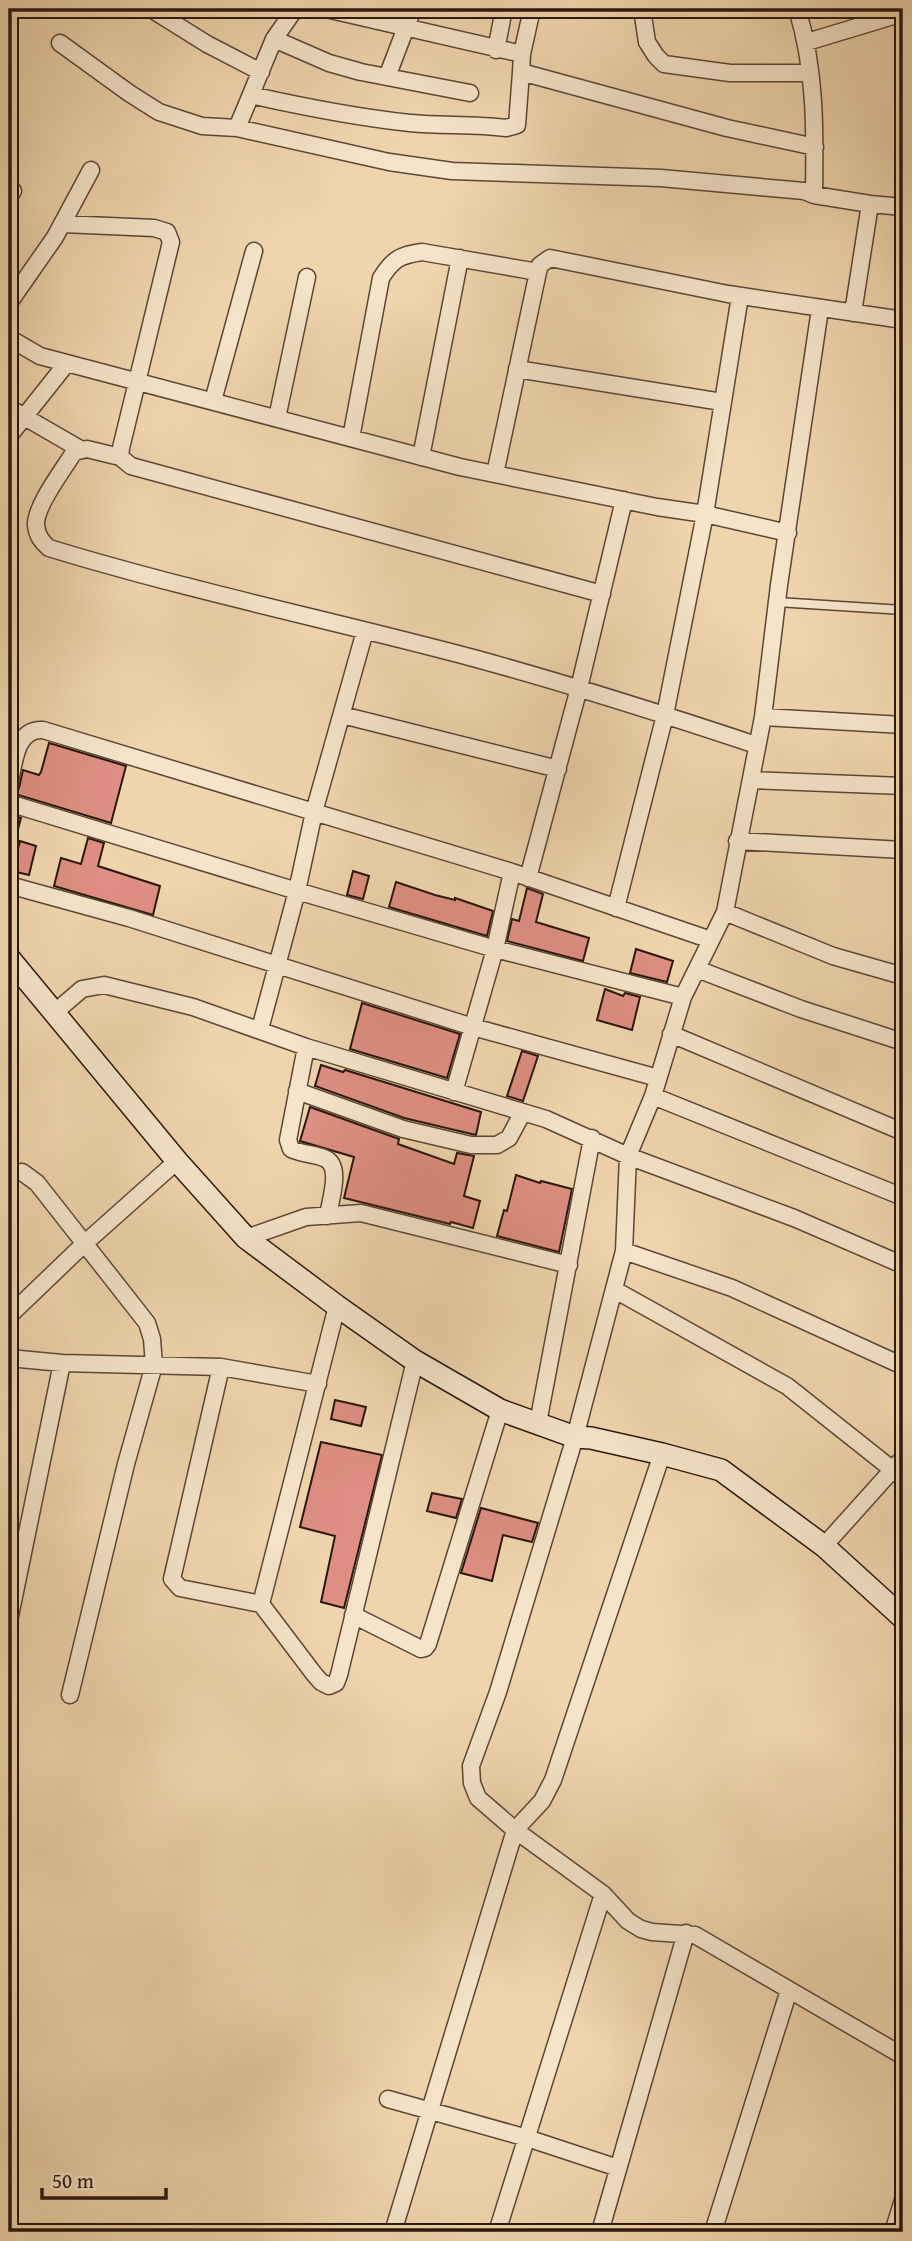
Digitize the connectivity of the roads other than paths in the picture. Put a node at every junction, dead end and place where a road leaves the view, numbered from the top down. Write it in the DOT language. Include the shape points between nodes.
graph roads {
  1 [pos="151,9"];
  2 [pos="295,9"];
  3 [pos="326,9"];
  4 [pos="412,9"];
  5 [pos="504,9"];
  6 [pos="532,9"];
  7 [pos="642,9"];
  8 [pos="797,9"];
  9 [pos="903,13"];
  10 [pos="405,28"];
  11 [pos="274,39"];
  12 [pos="807,42"];
  13 [pos="60,43"];
  14 [pos="496,50"];
  15 [pos="522,54"];
  16 [pos="261,72"];
  17 [pos="521,72"];
  18 [pos="810,74"];
  19 [pos="387,77"];
  20 [pos="470,93"];
  21 [pos="251,94"];
  22 [pos="237,128"];
  23 [pos="815,147"];
  24 [pos="91,170"];
  25 [pos="814,195"];
  26 [pos="870,204"];
  27 [pos="903,207"];
  28 [pos="64,224"];
  29 [pos="254,251"];
  30 [pos="460,258"];
  31 [pos="538,272"];
  32 [pos="307,278"];
  33 [pos="740,296"];
  34 [pos="9,303"];
  35 [pos="820,309"];
  36 [pos="853,313"];
  37 [pos="903,320"];
  38 [pos="9,338"];
  39 [pos="67,363"];
  40 [pos="517,369"];
  41 [pos="139,381"];
  42 [pos="213,401"];
  43 [pos="722,402"];
  44 [pos="9,408"];
  45 [pos="24,416"];
  46 [pos="276,418"];
  47 [pos="9,436"];
  48 [pos="351,438"];
  49 [pos="80,449"];
  50 [pos="120,457"];
  51 [pos="421,457"];
  52 [pos="495,474"];
  53 [pos="624,500"];
  54 [pos="705,514"];
  55 [pos="788,533"];
  56 [pos="602,594"];
  57 [pos="777,602"];
  58 [pos="903,610"];
  59 [pos="365,631"];
  60 [pos="579,688"];
  61 [pos="342,715"];
  62 [pos="665,715"];
  63 [pos="763,717"];
  64 [pos="903,725"];
  65 [pos="756,745"];
  66 [pos="558,769"];
  67 [pos="752,780"];
  68 [pos="9,786"];
  69 [pos="903,786"];
  70 [pos="9,803"];
  71 [pos="314,812"];
  72 [pos="737,841"];
  73 [pos="903,850"];
  74 [pos="512,873"];
  75 [pos="528,878"];
  76 [pos="9,885"];
  77 [pos="297,891"];
  78 [pos="616,908"];
  79 [pos="725,912"];
  80 [pos="711,940"];
  81 [pos="495,949"];
  82 [pos="9,958"];
  83 [pos="277,965"];
  84 [pos="697,969"];
  85 [pos="903,976"];
  86 [pos="683,997"];
  87 [pos="54,1013"];
  88 [pos="473,1027"];
  89 [pos="260,1030"];
  90 [pos="671,1034"];
  91 [pos="903,1042"];
  92 [pos="306,1047"];
  93 [pos="658,1078"];
  94 [pos="297,1091"];
  95 [pos="454,1092"];
  96 [pos="653,1096"];
  97 [pos="523,1112"];
  98 [pos="903,1132"];
  99 [pos="592,1138"];
  100 [pos="628,1156"];
  101 [pos="9,1158"];
  102 [pos="177,1161"];
  103 [pos="15,1173"];
  104 [pos="903,1197"];
  105 [pos="328,1216"];
  106 [pos="246,1238"];
  107 [pos="84,1244"];
  108 [pos="624,1251"];
  109 [pos="569,1265"];
  110 [pos="903,1265"];
  111 [pos="615,1290"];
  112 [pos="337,1306"];
  113 [pos="9,1316"];
  114 [pos="9,1358"];
  115 [pos="415,1361"];
  116 [pos="62,1363"];
  117 [pos="154,1366"];
  118 [pos="903,1366"];
  119 [pos="221,1367"];
  120 [pos="318,1384"];
  121 [pos="500,1410"];
  122 [pos="538,1423"];
  123 [pos="575,1437"];
  124 [pos="662,1454"];
  125 [pos="900,1468"];
  126 [pos="824,1546"];
  127 [pos="261,1604"];
  128 [pos="353,1615"];
  129 [pos="903,1618"];
  130 [pos="9,1621"];
  131 [pos="70,1695"];
  132 [pos="514,1830"];
  133 [pos="603,1894"];
  134 [pos="686,1933"];
  135 [pos="789,1990"];
  136 [pos="903,2056"];
  137 [pos="388,2099"];
  138 [pos="430,2110"];
  139 [pos="527,2138"];
  140 [pos="618,2168"];
  141 [pos="902,2211"];
  142 [pos="393,2232"];
  143 [pos="497,2232"];
  144 [pos="600,2232"];
  145 [pos="713,2232"];
  146 [pos="893,2232"];
  1 -- 16 [label="street"];
  2 -- 11 [label="street"];
  3 -- 10 [label="street"];
  4 -- 10 [label="street"];
  5 -- 14 [label="street"];
  6 -- 15 [label="street"];
  7 -- 18 [label="street" via="646,42 664,64 730,73"];
  8 -- 12 [label="street"];
  9 -- 12 [label="street"];
  10 -- 14 [label="street"];
  10 -- 19 [label="street"];
  11 -- 16 [label="street"];
  11 -- 19 [label="street" via="329,63"];
  12 -- 18 [label="street"];
  13 -- 22 [label="street" via="159,112 202,126"];
  14 -- 15 [label="street"];
  15 -- 17 [label="street"];
  16 -- 21 [label="street"];
  17 -- 21 [label="street" via="517,125 506,128 366,117"];
  17 -- 23 [label="street"];
  18 -- 23 [label="street"];
  19 -- 20 [label="street"];
  21 -- 22 [label="street"];
  22 -- 25 [label="street" via="389,162 453,171 661,178"];
  23 -- 25 [label="street"];
  24 -- 28 [label="street"];
  25 -- 26 [label="street"];
  26 -- 27 [label="street"];
  26 -- 36 [label="street"];
  28 -- 34 [label="street"];
  28 -- 41 [label="street" via="167,232 171,242"];
  29 -- 42 [label="street"];
  30 -- 31 [label="street"];
  30 -- 48 [label="street" via="408,254 391,262 381,278"];
  30 -- 51 [label="street"];
  31 -- 33 [label="street" via="550,258"];
  31 -- 40 [label="street"];
  32 -- 46 [label="street"];
  33 -- 35 [label="street"];
  33 -- 43 [label="street"];
  35 -- 36 [label="street"];
  35 -- 55 [label="street"];
  36 -- 37 [label="street"];
  38 -- 39 [label="street" via="40,356"];
  39 -- 41 [label="street"];
  39 -- 45 [label="street"];
  40 -- 43 [label="street"];
  40 -- 52 [label="street"];
  41 -- 42 [label="street"];
  41 -- 50 [label="street"];
  42 -- 46 [label="street"];
  43 -- 54 [label="street"];
  44 -- 45 [label="street"];
  45 -- 47 [label="street"];
  45 -- 49 [label="street"];
  46 -- 48 [label="street"];
  48 -- 51 [label="street"];
  49 -- 50 [label="street"];
  49 -- 59 [label="street" via="44,502 36,524 40,540 49,548"];
  50 -- 56 [label="street" via="131,466"];
  51 -- 52 [label="street"];
  52 -- 53 [label="street"];
  53 -- 54 [label="street"];
  53 -- 56 [label="street"];
  54 -- 55 [label="street"];
  54 -- 62 [label="street"];
  55 -- 57 [label="street"];
  56 -- 60 [label="street"];
  57 -- 58 [label="lane"];
  57 -- 63 [label="street"];
  59 -- 60 [label="street"];
  59 -- 61 [label="street"];
  60 -- 62 [label="street"];
  60 -- 66 [label="street"];
  61 -- 66 [label="street"];
  61 -- 71 [label="street"];
  62 -- 65 [label="street"];
  62 -- 78 [label="street"];
  63 -- 64 [label="street"];
  63 -- 65 [label="street"];
  65 -- 67 [label="street"];
  66 -- 75 [label="street"];
  67 -- 69 [label="street"];
  67 -- 72 [label="street"];
  68 -- 71 [label="street" via="19,745 34,729"];
  70 -- 77 [label="street"];
  71 -- 74 [label="street"];
  71 -- 77 [label="street"];
  72 -- 73 [label="street"];
  72 -- 79 [label="street"];
  74 -- 75 [label="street"];
  74 -- 81 [label="street"];
  75 -- 78 [label="street"];
  76 -- 83 [label="street"];
  77 -- 81 [label="street"];
  77 -- 83 [label="street"];
  78 -- 80 [label="street"];
  79 -- 80 [label="street"];
  79 -- 85 [label="street" via="833,956"];
  80 -- 84 [label="street"];
  81 -- 86 [label="street"];
  81 -- 88 [label="street"];
  82 -- 87 [label="main road"];
  83 -- 88 [label="street"];
  83 -- 89 [label="street"];
  84 -- 86 [label="street"];
  84 -- 91 [label="street"];
  86 -- 90 [label="street"];
  87 -- 89 [label="street" via="82,989 104,985 193,1007"];
  87 -- 102 [label="main road"];
  88 -- 93 [label="street"];
  88 -- 95 [label="street"];
  89 -- 92 [label="street"];
  90 -- 93 [label="street"];
  90 -- 98 [label="street"];
  92 -- 94 [label="street"];
  92 -- 95 [label="street"];
  93 -- 96 [label="street"];
  94 -- 97 [label="street" via="403,1129 471,1145 496,1145 509,1138"];
  94 -- 105 [label="street" via="288,1140 292,1149 326,1158 332,1164 335,1172"];
  95 -- 97 [label="street"];
  96 -- 100 [label="street"];
  96 -- 104 [label="street"];
  97 -- 99 [label="street"];
  99 -- 100 [label="street"];
  99 -- 109 [label="street"];
  100 -- 108 [label="street"];
  100 -- 110 [label="street" via="794,1218"];
  101 -- 103 [label="street"];
  102 -- 106 [label="main road"];
  102 -- 107 [label="street"];
  103 -- 107 [label="street" via="37,1184"];
  105 -- 106 [label="street" via="306,1217"];
  105 -- 109 [label="street" via="361,1213"];
  106 -- 112 [label="main road"];
  107 -- 113 [label="street"];
  107 -- 117 [label="street" via="147,1323"];
  108 -- 111 [label="street"];
  108 -- 118 [label="street" via="732,1288"];
  109 -- 122 [label="street"];
  111 -- 123 [label="street"];
  111 -- 125 [label="street" via="787,1386"];
  112 -- 115 [label="main road"];
  112 -- 120 [label="street"];
  114 -- 116 [label="street"];
  115 -- 121 [label="main road"];
  115 -- 128 [label="street"];
  116 -- 117 [label="street"];
  116 -- 130 [label="street"];
  117 -- 119 [label="street"];
  117 -- 131 [label="street"];
  119 -- 120 [label="street"];
  119 -- 127 [label="street" via="172,1579 180,1588"];
  120 -- 127 [label="street"];
  121 -- 122 [label="main road"];
  121 -- 128 [label="street" via="428,1644 421,1648"];
  122 -- 123 [label="main road"];
  123 -- 124 [label="main road"];
  123 -- 132 [label="street" via="471,1766 478,1798"];
  124 -- 126 [label="main road" via="721,1470"];
  124 -- 132 [label="street" via="553,1780"];
  125 -- 126 [label="street"];
  126 -- 129 [label="main road"];
  127 -- 128 [label="street" via="314,1674 329,1686 336,1684"];
  132 -- 133 [label="street"];
  132 -- 138 [label="street"];
  133 -- 134 [label="street" via="640,1929"];
  133 -- 139 [label="street"];
  134 -- 135 [label="street"];
  134 -- 140 [label="street"];
  135 -- 136 [label="street"];
  135 -- 145 [label="street"];
  137 -- 138 [label="street"];
  138 -- 139 [label="street"];
  138 -- 142 [label="street"];
  139 -- 140 [label="street"];
  139 -- 143 [label="street"];
  140 -- 144 [label="street"];
  141 -- 146 [label="street"];
}
